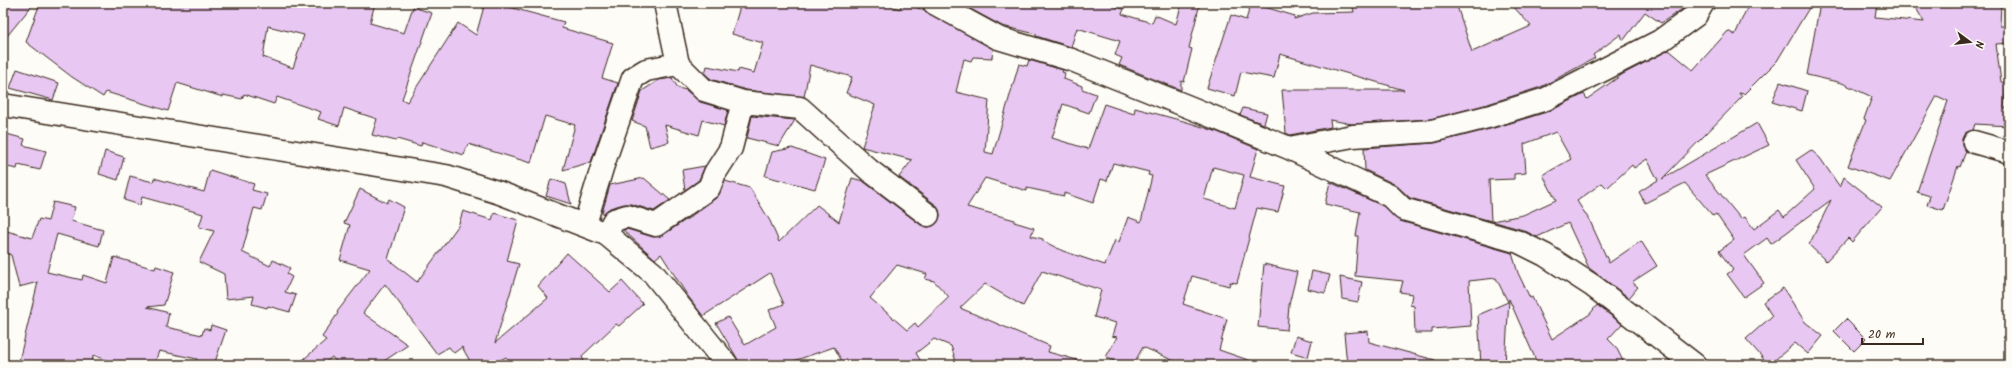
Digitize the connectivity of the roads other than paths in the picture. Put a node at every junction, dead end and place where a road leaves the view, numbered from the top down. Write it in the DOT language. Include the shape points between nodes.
graph roads {
  1 [pos="664,3"];
  2 [pos="934,3"];
  3 [pos="1704,3"];
  4 [pos="678,64"];
  5 [pos="743,102"];
  6 [pos="3,105"];
  7 [pos="1974,142"];
  8 [pos="1290,148"];
  9 [pos="2009,152"];
  10 [pos="928,215"];
  11 [pos="585,224"];
  12 [pos="606,234"];
  13 [pos="728,365"];
  14 [pos="1695,365"];
  1 -- 4 [label="street"];
  2 -- 8 [label="street" via="998,38 1072,60"];
  3 -- 8 [label="street" via="1696,15 1660,41 1546,99 1432,131 1353,136"];
  4 -- 5 [label="street" via="704,90"];
  4 -- 11 [label="street" via="646,70 634,78"];
  5 -- 10 [label="street" via="800,108 869,170"];
  5 -- 12 [label="street" via="731,148 709,188 656,225 627,216 614,220"];
  6 -- 11 [label="street" via="446,176"];
  7 -- 9 [label="street"];
  8 -- 14 [label="street" via="1390,196 1403,209 1519,242 1545,255 1593,286"];
  11 -- 12 [label="street"];
  12 -- 13 [label="street" via="653,273"];
}
